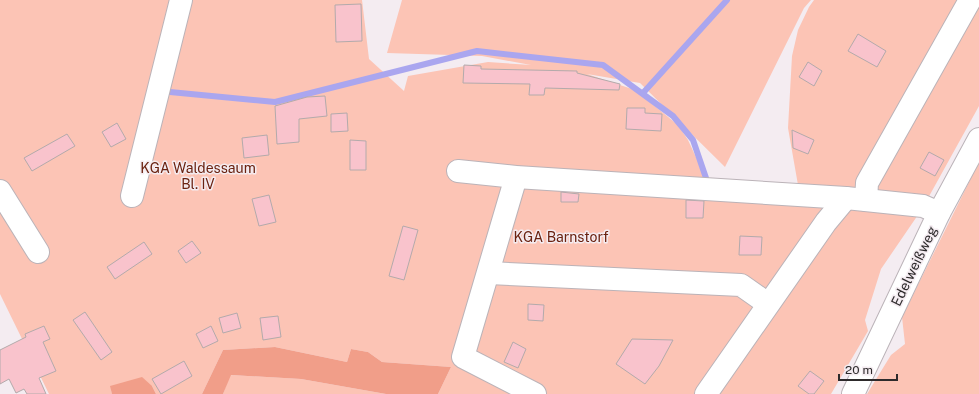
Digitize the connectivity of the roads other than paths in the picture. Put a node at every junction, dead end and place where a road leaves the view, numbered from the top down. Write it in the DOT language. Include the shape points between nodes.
graph roads {
  1 [pos="181,0"];
  2 [pos="970,0"];
  3 [pos="979,139"];
  4 [pos="458,171"];
  5 [pos="516,177"];
  6 [pos="0,191"];
  7 [pos="132,196"];
  8 [pos="856,199"];
  9 [pos="939,214"];
  10 [pos="38,252"];
  11 [pos="489,272"];
  12 [pos="768,304"];
  13 [pos="535,394"];
  14 [pos="706,394"];
  15 [pos="853,394"];
  1 -- 7 [label="street"];
  2 -- 8 [label="street"];
  3 -- 9 [label="street, Edelweißweg"];
  4 -- 5 [label="street"];
  5 -- 8 [label="street"];
  5 -- 11 [label="street"];
  6 -- 10 [label="street"];
  8 -- 9 [label="street" via="923,206"];
  8 -- 12 [label="street" via="826,222"];
  9 -- 15 [label="street, Edelweißweg"];
  11 -- 12 [label="street" via="741,285"];
  11 -- 13 [label="street" via="463,357"];
  12 -- 14 [label="street"];
}
